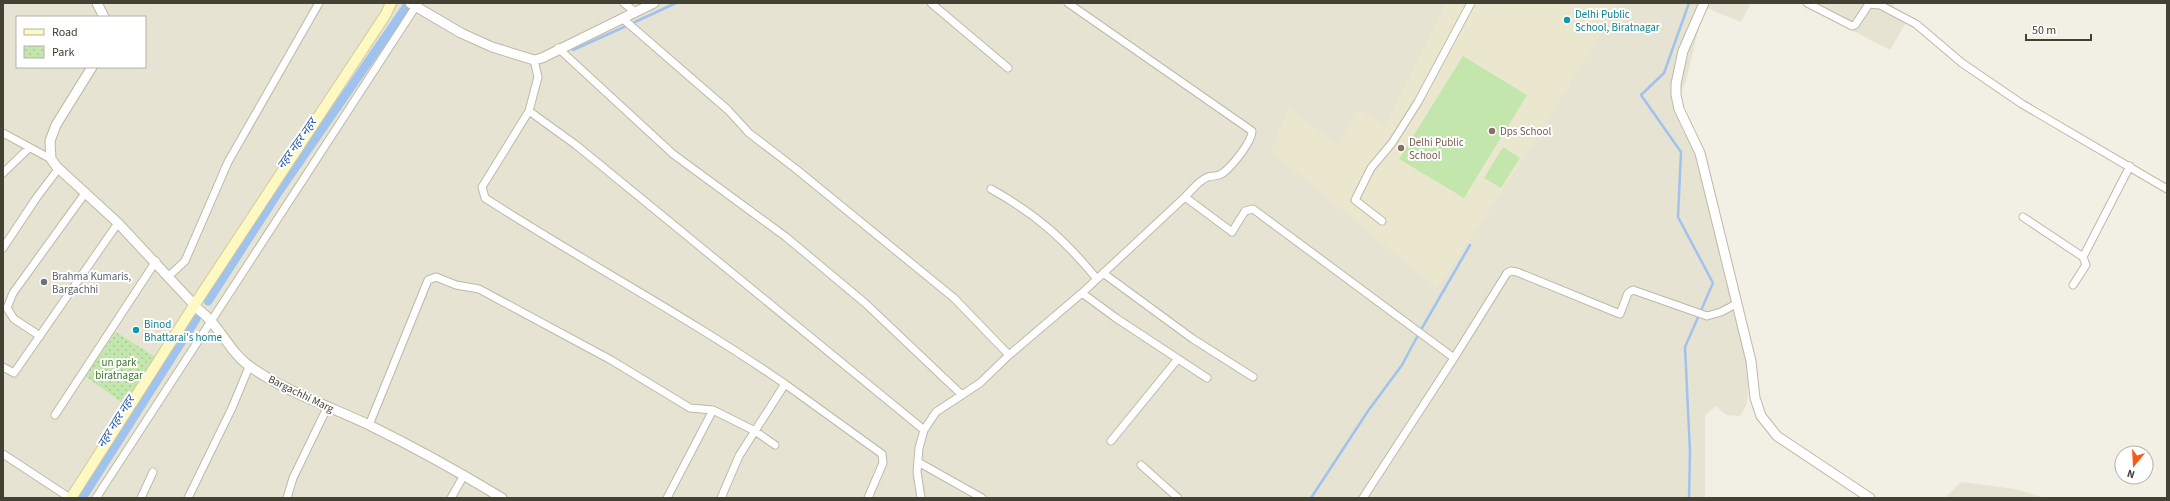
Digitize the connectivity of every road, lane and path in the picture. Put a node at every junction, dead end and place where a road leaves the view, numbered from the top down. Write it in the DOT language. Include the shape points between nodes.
graph roads {
  1 [pos="96,3"];
  2 [pos="318,3"];
  3 [pos="391,3"];
  4 [pos="624,3"];
  5 [pos="654,3"];
  6 [pos="931,3"];
  7 [pos="1068,3"];
  8 [pos="1471,3"];
  9 [pos="1704,3"];
  10 [pos="1807,3"];
  11 [pos="414,5"];
  12 [pos="635,12"];
  13 [pos="103,16"];
  14 [pos="622,18"];
  15 [pos="558,48"];
  16 [pos="534,60"];
  17 [pos="91,68"];
  18 [pos="1008,68"];
  19 [pos="529,111"];
  20 [pos="3,133"];
  21 [pos="29,148"];
  22 [pos="51,159"];
  23 [pos="2130,166"];
  24 [pos="59,168"];
  25 [pos="3,173"];
  26 [pos="991,189"];
  27 [pos="2167,189"];
  28 [pos="86,192"];
  29 [pos="1185,197"];
  30 [pos="2023,217"];
  31 [pos="1382,221"];
  32 [pos="118,223"];
  33 [pos="3,248"];
  34 [pos="2083,257"];
  35 [pos="156,262"];
  36 [pos="1103,273"];
  37 [pos="169,276"];
  38 [pos="1097,279"];
  39 [pos="2073,285"];
  40 [pos="1082,293"];
  41 [pos="1736,304"];
  42 [pos="197,307"];
  43 [pos="210,318"];
  44 [pos="40,336"];
  45 [pos="1009,355"];
  46 [pos="1454,358"];
  47 [pos="1178,360"];
  48 [pos="3,367"];
  49 [pos="249,367"];
  50 [pos="1207,378"];
  51 [pos="1253,378"];
  52 [pos="785,384"];
  53 [pos="962,395"];
  54 [pos="327,408"];
  55 [pos="713,410"];
  56 [pos="55,415"];
  57 [pos="368,425"];
  58 [pos="924,430"];
  59 [pos="755,431"];
  60 [pos="1111,440"];
  61 [pos="775,445"];
  62 [pos="3,454"];
  63 [pos="918,462"];
  64 [pos="1141,465"];
  65 [pos="153,472"];
  66 [pos="464,475"];
  67 [pos="70,498"];
  68 [pos="96,498"];
  69 [pos="141,498"];
  70 [pos="188,498"];
  71 [pos="287,498"];
  72 [pos="451,498"];
  73 [pos="502,498"];
  74 [pos="667,498"];
  75 [pos="721,498"];
  76 [pos="868,498"];
  77 [pos="921,498"];
  78 [pos="982,498"];
  79 [pos="1178,498"];
  80 [pos="1363,498"];
  81 [pos="1870,498"];
  1 -- 13 [label="street"];
  2 -- 37 [label="street" via="228,162 185,261"];
  3 -- 42 [label="main road"];
  4 -- 12 [label="street"];
  5 -- 12 [label="street"];
  6 -- 18 [label="street"];
  7 -- 29 [label="street" via="1252,131 1251,140 1225,172 1208,177"];
  8 -- 31 [label="street" via="1418,102 1392,143 1371,168 1355,200"];
  9 -- 41 [label="street" via="1683,51 1676,95 1679,109 1700,153"];
  10 -- 23 [label="street" via="1852,26 1855,26 1869,4 1880,5 1916,24 1962,63 2022,104"];
  11 -- 16 [label="street" via="461,33 492,47"];
  11 -- 43 [label="street"];
  12 -- 14 [label="street"];
  14 -- 15 [label="street"];
  14 -- 45 [label="street" via="728,110 749,133 954,298"];
  15 -- 16 [label="street"];
  15 -- 53 [label="street" via="673,154 786,237 865,303"];
  16 -- 19 [label="street" via="538,77"];
  17 -- 22 [label="street" via="56,126 50,141"];
  19 -- 52 [label="street" via="482,187 485,198 540,234 711,335"];
  19 -- 58 [label="street" via="576,145"];
  20 -- 21 [label="street"];
  21 -- 22 [label="street"];
  21 -- 25 [label="street"];
  22 -- 24 [label="street, Bargachhi Marg"];
  23 -- 27 [label="street"];
  23 -- 34 [label="street"];
  24 -- 28 [label="street, Bargachhi Marg"];
  24 -- 33 [label="street"];
  26 -- 38 [label="street" via="1034,216 1070,247"];
  28 -- 32 [label="street, Bargachhi Marg"];
  28 -- 44 [label="street" via="13,293 7,308 14,319"];
  29 -- 36 [label="street"];
  29 -- 46 [label="street" via="1232,232 1244,211 1253,209"];
  30 -- 34 [label="street"];
  32 -- 35 [label="street, Bargachhi Marg"];
  32 -- 44 [label="street"];
  34 -- 39 [label="street" via="2086,265"];
  35 -- 37 [label="street, Bargachhi Marg"];
  35 -- 56 [label="street"];
  36 -- 38 [label="street"];
  36 -- 51 [label="street"];
  37 -- 42 [label="street, Bargachhi Marg"];
  38 -- 40 [label="street"];
  40 -- 45 [label="street"];
  40 -- 47 [label="street"];
  41 -- 46 [label="street" via="1707,316 1635,290 1628,293 1620,314 1511,271 1507,273"];
  41 -- 81 [label="street" via="1750,361 1755,398 1762,416 1777,436"];
  42 -- 43 [label="street, Bargachhi Marg"];
  42 -- 67 [label="main road"];
  43 -- 49 [label="street, Bargachhi Marg"];
  43 -- 68 [label="street"];
  44 -- 48 [label="street" via="14,374"];
  45 -- 53 [label="street" via="980,383"];
  46 -- 80 [label="street"];
  47 -- 50 [label="street"];
  47 -- 60 [label="street"];
  49 -- 54 [label="street, Bargachhi Marg" via="279,386"];
  49 -- 70 [label="street"];
  52 -- 59 [label="street"];
  52 -- 76 [label="street" via="882,454 883,463"];
  53 -- 58 [label="street" via="936,412"];
  54 -- 57 [label="street, Bargachhi Marg"];
  54 -- 71 [label="street" via="293,478"];
  55 -- 57 [label="street" via="690,408 611,360 479,289 433,277 428,280"];
  55 -- 59 [label="street"];
  55 -- 74 [label="street"];
  57 -- 66 [label="street, Bargachhi Marg"];
  58 -- 63 [label="street" via="918,448"];
  59 -- 61 [label="street"];
  59 -- 75 [label="street" via="739,456"];
  62 -- 67 [label="street"];
  63 -- 77 [label="street"];
  63 -- 78 [label="street"];
  64 -- 79 [label="street"];
  65 -- 69 [label="street"];
  66 -- 72 [label="street"];
  66 -- 73 [label="street, Bargachhi Marg"];
}
